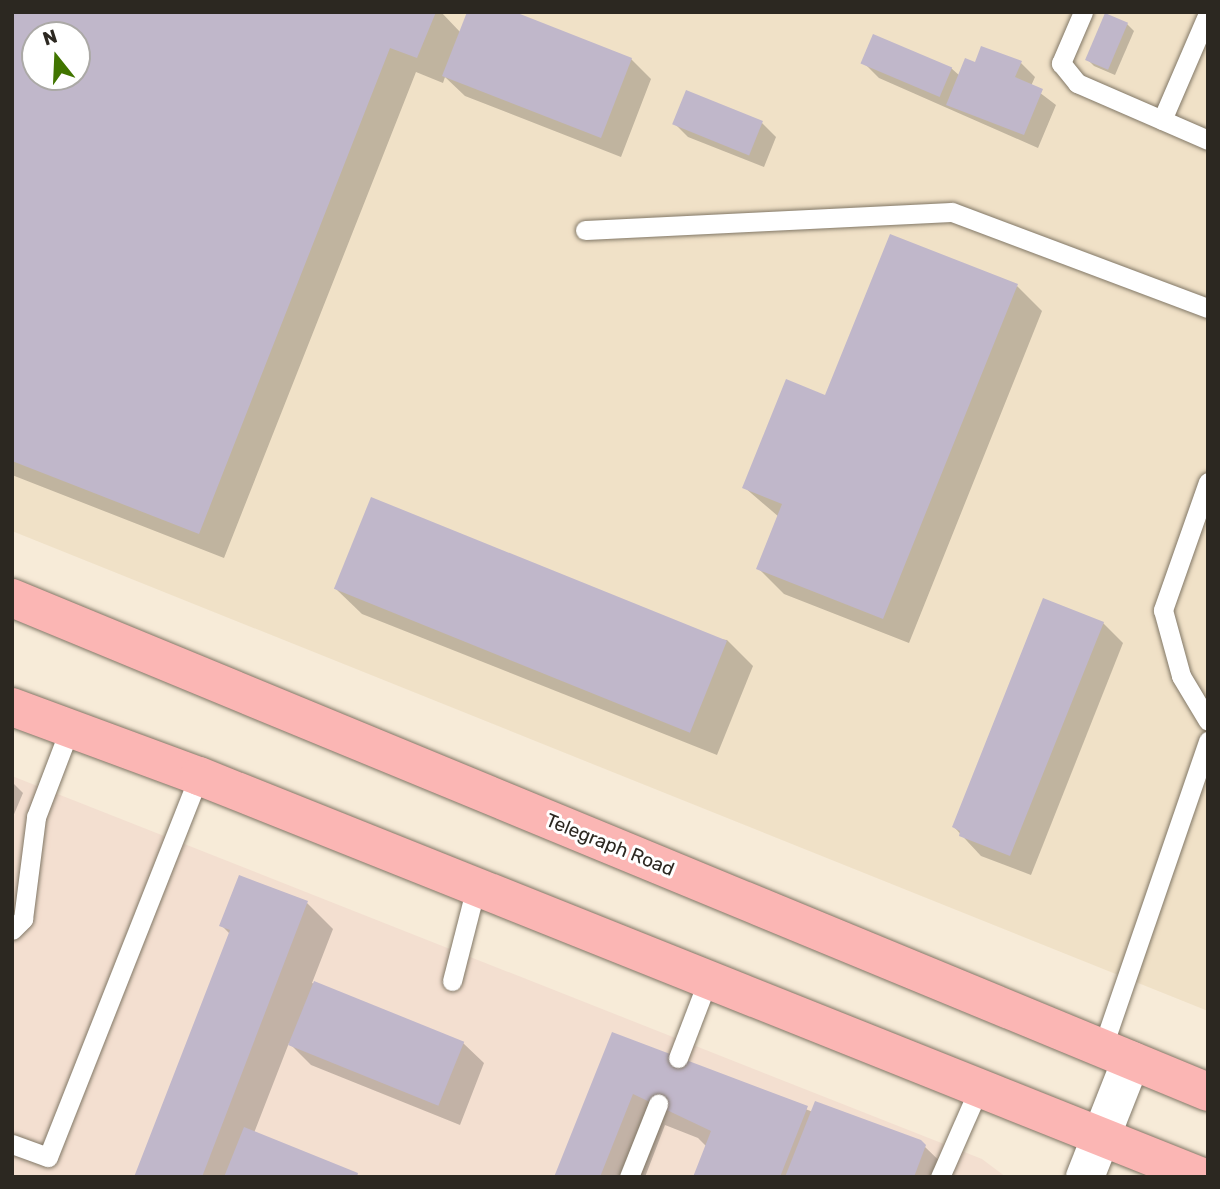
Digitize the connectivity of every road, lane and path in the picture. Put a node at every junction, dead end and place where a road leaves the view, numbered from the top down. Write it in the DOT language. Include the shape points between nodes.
graph roads {
  1 [pos="1083,12"];
  2 [pos="1208,13"];
  3 [pos="1162,120"];
  4 [pos="1208,140"];
  5 [pos="585,230"];
  6 [pos="1208,308"];
  7 [pos="1208,482"];
  8 [pos="12,598"];
  9 [pos="12,707"];
  10 [pos="1208,721"];
  11 [pos="70,728"];
  12 [pos="1208,741"];
  13 [pos="199,776"];
  14 [pos="476,887"];
  15 [pos="12,930"];
  16 [pos="708,980"];
  17 [pos="452,981"];
  18 [pos="1116,1055"];
  19 [pos="678,1058"];
  20 [pos="979,1088"];
  21 [pos="1208,1092"];
  22 [pos="658,1104"];
  23 [pos="1100,1137"];
  24 [pos="12,1144"];
  25 [pos="629,1177"];
  26 [pos="940,1177"];
  27 [pos="1085,1177"];
  28 [pos="1202,1177"];
  1 -- 3 [label="lane" via="1061,63 1077,83"];
  2 -- 3 [label="lane"];
  3 -- 4 [label="lane"];
  5 -- 6 [label="lane" via="952,212"];
  7 -- 10 [label="lane" via="1163,610 1181,676"];
  8 -- 18 [label="main road, Telegraph Road"];
  9 -- 11 [label="main road"];
  11 -- 13 [label="main road"];
  11 -- 15 [label="lane" via="36,817 23,919"];
  12 -- 18 [label="lane"];
  13 -- 14 [label="main road"];
  13 -- 24 [label="lane" via="48,1157"];
  14 -- 16 [label="main road"];
  14 -- 17 [label="lane"];
  16 -- 19 [label="lane"];
  16 -- 20 [label="main road"];
  18 -- 21 [label="main road, Telegraph Road"];
  18 -- 23 [label="street"];
  20 -- 23 [label="main road"];
  20 -- 26 [label="lane"];
  22 -- 25 [label="lane"];
  23 -- 27 [label="street"];
  23 -- 28 [label="main road"];
}
